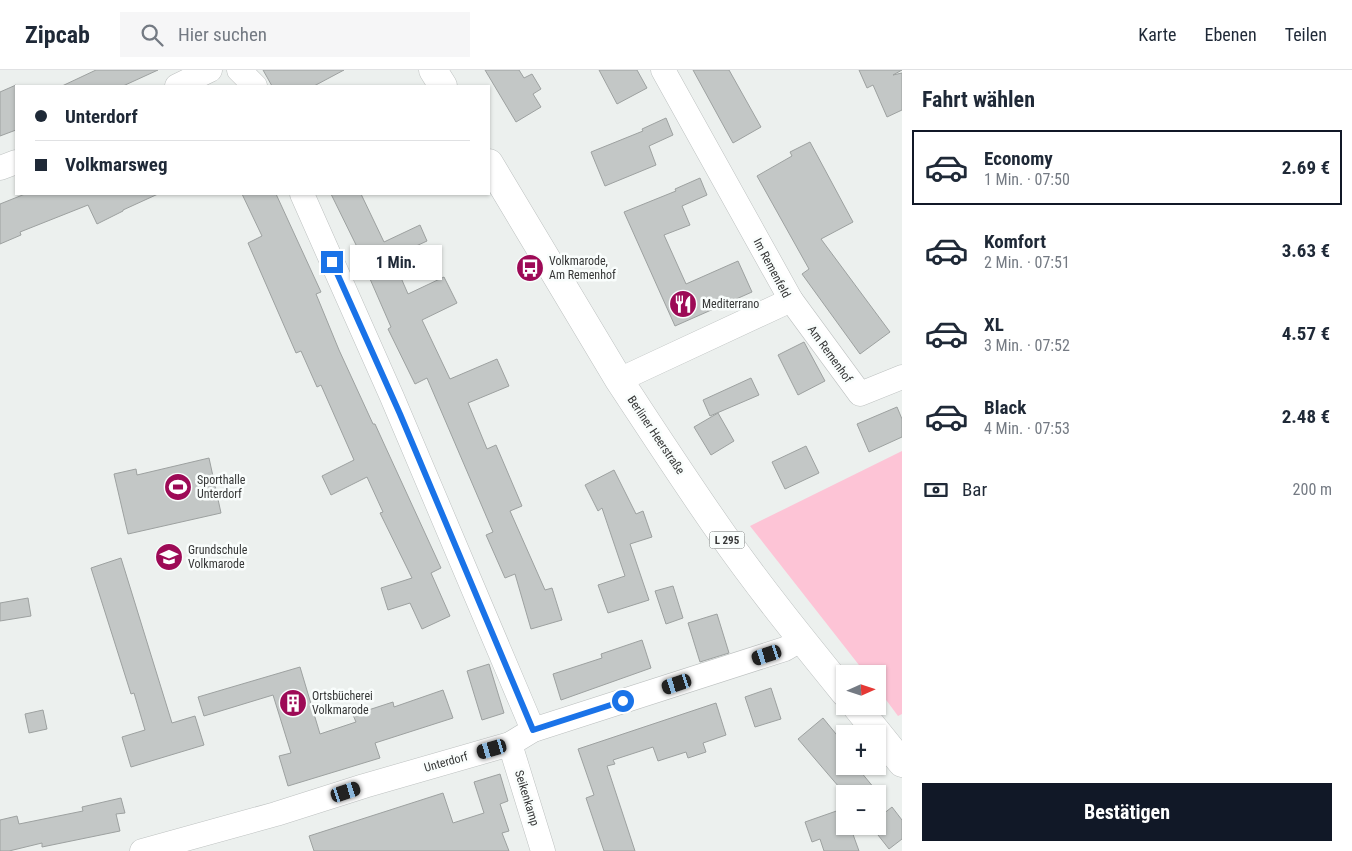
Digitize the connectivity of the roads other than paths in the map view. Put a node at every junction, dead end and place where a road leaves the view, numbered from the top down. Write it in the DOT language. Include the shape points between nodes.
graph roads {
  1 [pos="210,70"];
  2 [pos="239,70"];
  3 [pos="433,70"];
  4 [pos="663,70"];
  5 [pos="179,85"];
  6 [pos="254,85"];
  7 [pos="442,85"];
  8 [pos="15,162"];
  9 [pos="490,165"];
  10 [pos="0,168"];
  11 [pos="302,195"];
  12 [pos="791,300"];
  13 [pos="902,376"];
  14 [pos="619,380"];
  15 [pos="802,639"];
  16 [pos="836,682"];
  17 [pos="863,715"];
  18 [pos="533,730"];
  19 [pos="510,744"];
  20 [pos="902,763"];
  21 [pos="142,851"];
  22 [pos="543,851"];
  1 -- 5 [label="street"];
  2 -- 6 [label="street"];
  3 -- 7 [label="main road"];
  4 -- 12 [label="street, Im Remenfeld"];
  8 -- 10 [label="street"];
  9 -- 14 [label="main road, Berliner Heerstraße / L 295"];
  11 -- 18 [label="street"];
  12 -- 13 [label="street, Am Remenhof" via="860,394"];
  12 -- 14 [label="street, Im Remenfeld"];
  14 -- 15 [label="main road, Berliner Heerstraße / L 295" via="721,532"];
  15 -- 16 [label="main road, Berliner Heerstraße / L 295"];
  15 -- 18 [label="street, Unterdorf" via="785,649"];
  17 -- 20 [label="main road"];
  18 -- 19 [label="street, Unterdorf"];
  19 -- 21 [label="street, Unterdorf"];
  19 -- 22 [label="street, Seikenkamp"];
}
